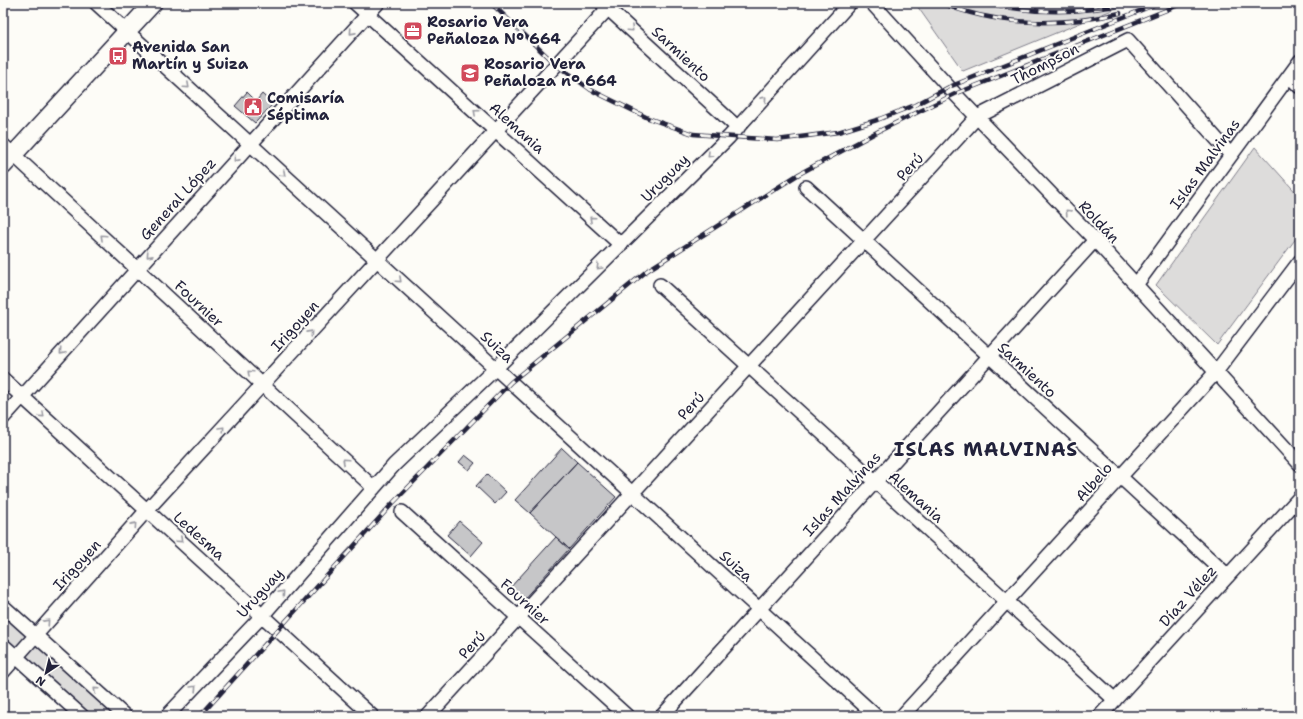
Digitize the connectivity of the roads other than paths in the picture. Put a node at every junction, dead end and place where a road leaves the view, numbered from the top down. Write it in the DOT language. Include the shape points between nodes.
graph roads {
  1 [pos="96,3"];
  2 [pos="153,3"];
  3 [pos="355,3"];
  4 [pos="378,3"];
  5 [pos="850,3"];
  6 [pos="872,3"];
  7 [pos="608,5"];
  8 [pos="368,15"];
  9 [pos="127,31"];
  10 [pos="1300,61"];
  11 [pos="1289,76"];
  12 [pos="1300,87"];
  13 [pos="977,117"];
  14 [pos="738,128"];
  15 [pos="496,130"];
  16 [pos="250,144"];
  17 [pos="7,155"];
  18 [pos="1232,155"];
  19 [pos="806,187"];
  20 [pos="1095,240"];
  21 [pos="864,241"];
  22 [pos="621,245"];
  23 [pos="377,260"];
  24 [pos="1300,261"];
  25 [pos="137,269"];
  26 [pos="660,285"];
  27 [pos="1136,285"];
  28 [pos="989,356"];
  29 [pos="749,366"];
  30 [pos="496,368"];
  31 [pos="1216,372"];
  32 [pos="3,379"];
  33 [pos="263,385"];
  34 [pos="22,397"];
  35 [pos="3,418"];
  36 [pos="1300,464"];
  37 [pos="1120,477"];
  38 [pos="875,482"];
  39 [pos="374,488"];
  40 [pos="632,493"];
  41 [pos="1300,497"];
  42 [pos="147,510"];
  43 [pos="402,512"];
  44 [pos="1228,576"];
  45 [pos="1006,601"];
  46 [pos="3,606"];
  47 [pos="759,609"];
  48 [pos="262,616"];
  49 [pos="518,618"];
  50 [pos="35,635"];
  51 [pos="3,645"];
  52 [pos="17,657"];
  53 [pos="3,672"];
  54 [pos="1115,700"];
  55 [pos="82,716"];
  56 [pos="125,716"];
  57 [pos="167,716"];
  58 [pos="372,716"];
  59 [pos="428,716"];
  60 [pos="627,716"];
  61 [pos="662,716"];
  62 [pos="876,716"];
  63 [pos="902,716"];
  64 [pos="1100,716"];
  1 -- 9 [label="street, Suiza"];
  2 -- 9 [label="main road"];
  3 -- 8 [label="street, Alemania"];
  4 -- 8 [label="street, General López"];
  14 -- 5 [label="street, Uruguay, one-way"];
  6 -- 13 [label="street, Roldán"];
  7 -- 14 [label="street, Sarmiento, one-way"];
  7 -- 15 [label="street, Irigoyen"];
  15 -- 8 [label="street, Alemania, one-way"];
  8 -- 16 [label="street, General López, one-way"];
  9 -- 16 [label="street, Suiza, one-way"];
  9 -- 17 [label="main road"];
  10 -- 11 [label="street, Islas Malvinas"];
  11 -- 12 [label="street"];
  11 -- 18 [label="street, Islas Malvinas"];
  13 -- 18 [label="street, Thompson" via="1128,40"];
  20 -- 13 [label="street, Roldán, one-way"];
  13 -- 21 [label="street, Perú"];
  14 -- 22 [label="street, Uruguay, one-way"];
  22 -- 15 [label="street, Alemania, one-way"];
  15 -- 23 [label="street, Irigoyen"];
  16 -- 23 [label="street, Suiza, one-way"];
  16 -- 25 [label="street, General López, one-way"];
  25 -- 17 [label="street, Fournier, one-way"];
  18 -- 27 [label="street, Islas Malvinas"];
  19 -- 21 [label="street, Sarmiento"];
  20 -- 27 [label="street, Roldán"];
  20 -- 28 [label="street, Islas Malvinas"];
  21 -- 28 [label="street, Sarmiento"];
  21 -- 29 [label="street, Perú"];
  22 -- 30 [label="street, Uruguay, one-way"];
  23 -- 30 [label="street, Suiza, one-way"];
  33 -- 23 [label="street, Irigoyen, one-way"];
  24 -- 31 [label="street, Albelo"];
  33 -- 25 [label="street, Fournier, one-way"];
  25 -- 34 [label="street, General López, one-way"];
  26 -- 29 [label="street, Alemania"];
  27 -- 31 [label="street, Roldán"];
  28 -- 37 [label="street, Sarmiento"];
  28 -- 38 [label="street, Islas Malvinas"];
  29 -- 38 [label="street, Alemania"];
  29 -- 40 [label="street, Perú"];
  30 -- 39 [label="street, Uruguay" via="438,422"];
  30 -- 40 [label="street, Suiza"];
  31 -- 36 [label="street, Roldán"];
  31 -- 37 [label="street, Albelo"];
  32 -- 34 [label="street, Ledesma"];
  39 -- 33 [label="street, Fournier, one-way"];
  42 -- 33 [label="street, Irigoyen, one-way"];
  34 -- 35 [label="street, General López"];
  34 -- 42 [label="street, Ledesma, one-way"];
  37 -- 44 [label="street, Sarmiento"];
  37 -- 45 [label="street, Albelo"];
  38 -- 45 [label="street, Alemania"];
  38 -- 47 [label="street, Islas Malvinas"];
  48 -- 39 [label="street, Uruguay, one-way"];
  40 -- 47 [label="street, Suiza"];
  40 -- 49 [label="street, Perú"];
  41 -- 44 [label="street, Díaz Vélez"];
  42 -- 48 [label="street, Ledesma, one-way"];
  50 -- 42 [label="street, Irigoyen, one-way"];
  43 -- 49 [label="street, Fournier"];
  44 -- 54 [label="street, Díaz Vélez"];
  45 -- 54 [label="street, Alemania"];
  45 -- 63 [label="street, Albelo"];
  46 -- 50 [label="street"];
  47 -- 61 [label="street, Islas Malvinas"];
  47 -- 62 [label="street, Suiza"];
  57 -- 48 [label="street, Uruguay, one-way"];
  48 -- 58 [label="street, Ledesma"];
  49 -- 59 [label="street, Perú"];
  49 -- 60 [label="street, Fournier"];
  50 -- 52 [label="street, Irigoyen"];
  56 -- 50 [label="street, one-way"];
  51 -- 52 [label="street"];
  52 -- 53 [label="street, Irigoyen"];
  52 -- 55 [label="street"];
  54 -- 64 [label="street, Díaz Vélez"];
}
